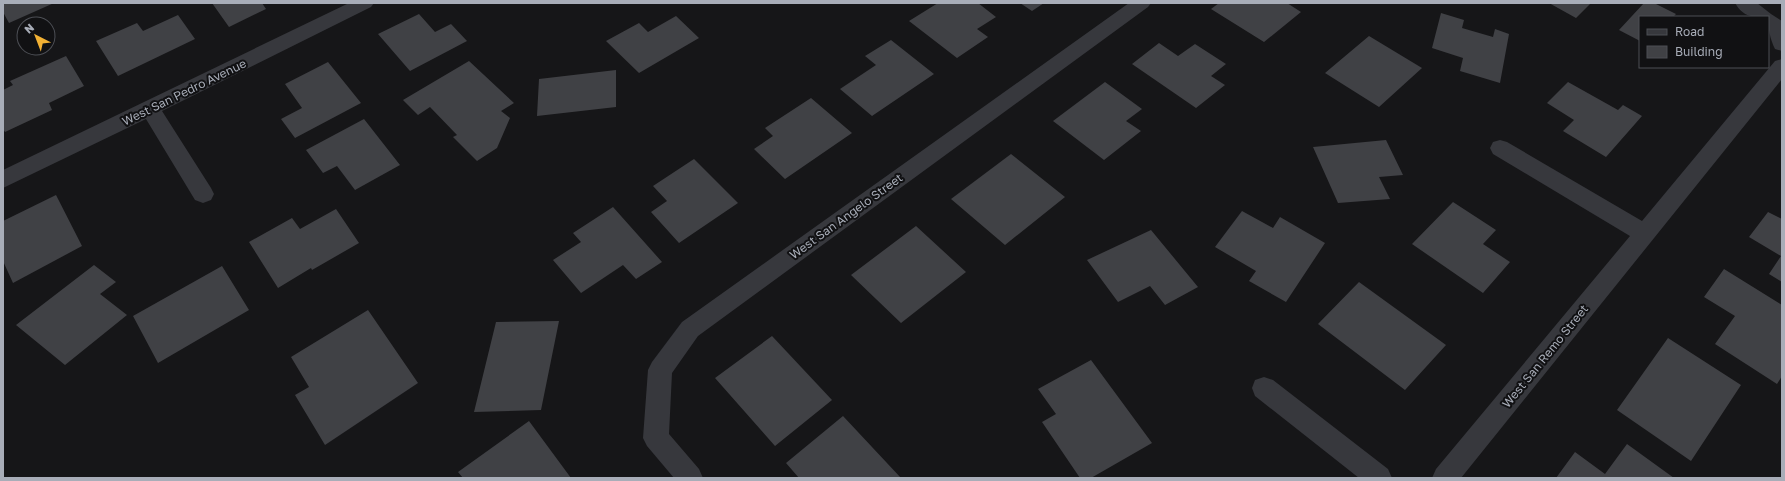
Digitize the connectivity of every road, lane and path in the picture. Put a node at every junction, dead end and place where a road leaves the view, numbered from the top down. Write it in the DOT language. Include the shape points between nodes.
graph roads {
  1 [pos="366,3"];
  2 [pos="1142,3"];
  3 [pos="1744,3"];
  4 [pos="1762,16"];
  5 [pos="1769,21"];
  6 [pos="1782,44"];
  7 [pos="1782,66"];
  8 [pos="150,108"];
  9 [pos="1500,148"];
  10 [pos="3,180"];
  11 [pos="203,194"];
  12 [pos="1645,234"];
  13 [pos="1264,388"];
  14 [pos="690,478"];
  15 [pos="1379,478"];
  16 [pos="1445,478"];
  1 -- 8 [label="street, West San Pedro Avenue"];
  2 -- 14 [label="street, West San Angelo Street" via="690,329 660,370 656,438"];
  3 -- 4 [label="street"];
  5 -- 6 [label="street" via="1778,27"];
  7 -- 12 [label="street, West San Remo Street"];
  8 -- 10 [label="street, West San Pedro Avenue"];
  8 -- 11 [label="street"];
  9 -- 12 [label="street"];
  12 -- 16 [label="street, West San Remo Street"];
  13 -- 15 [label="street"];
}
